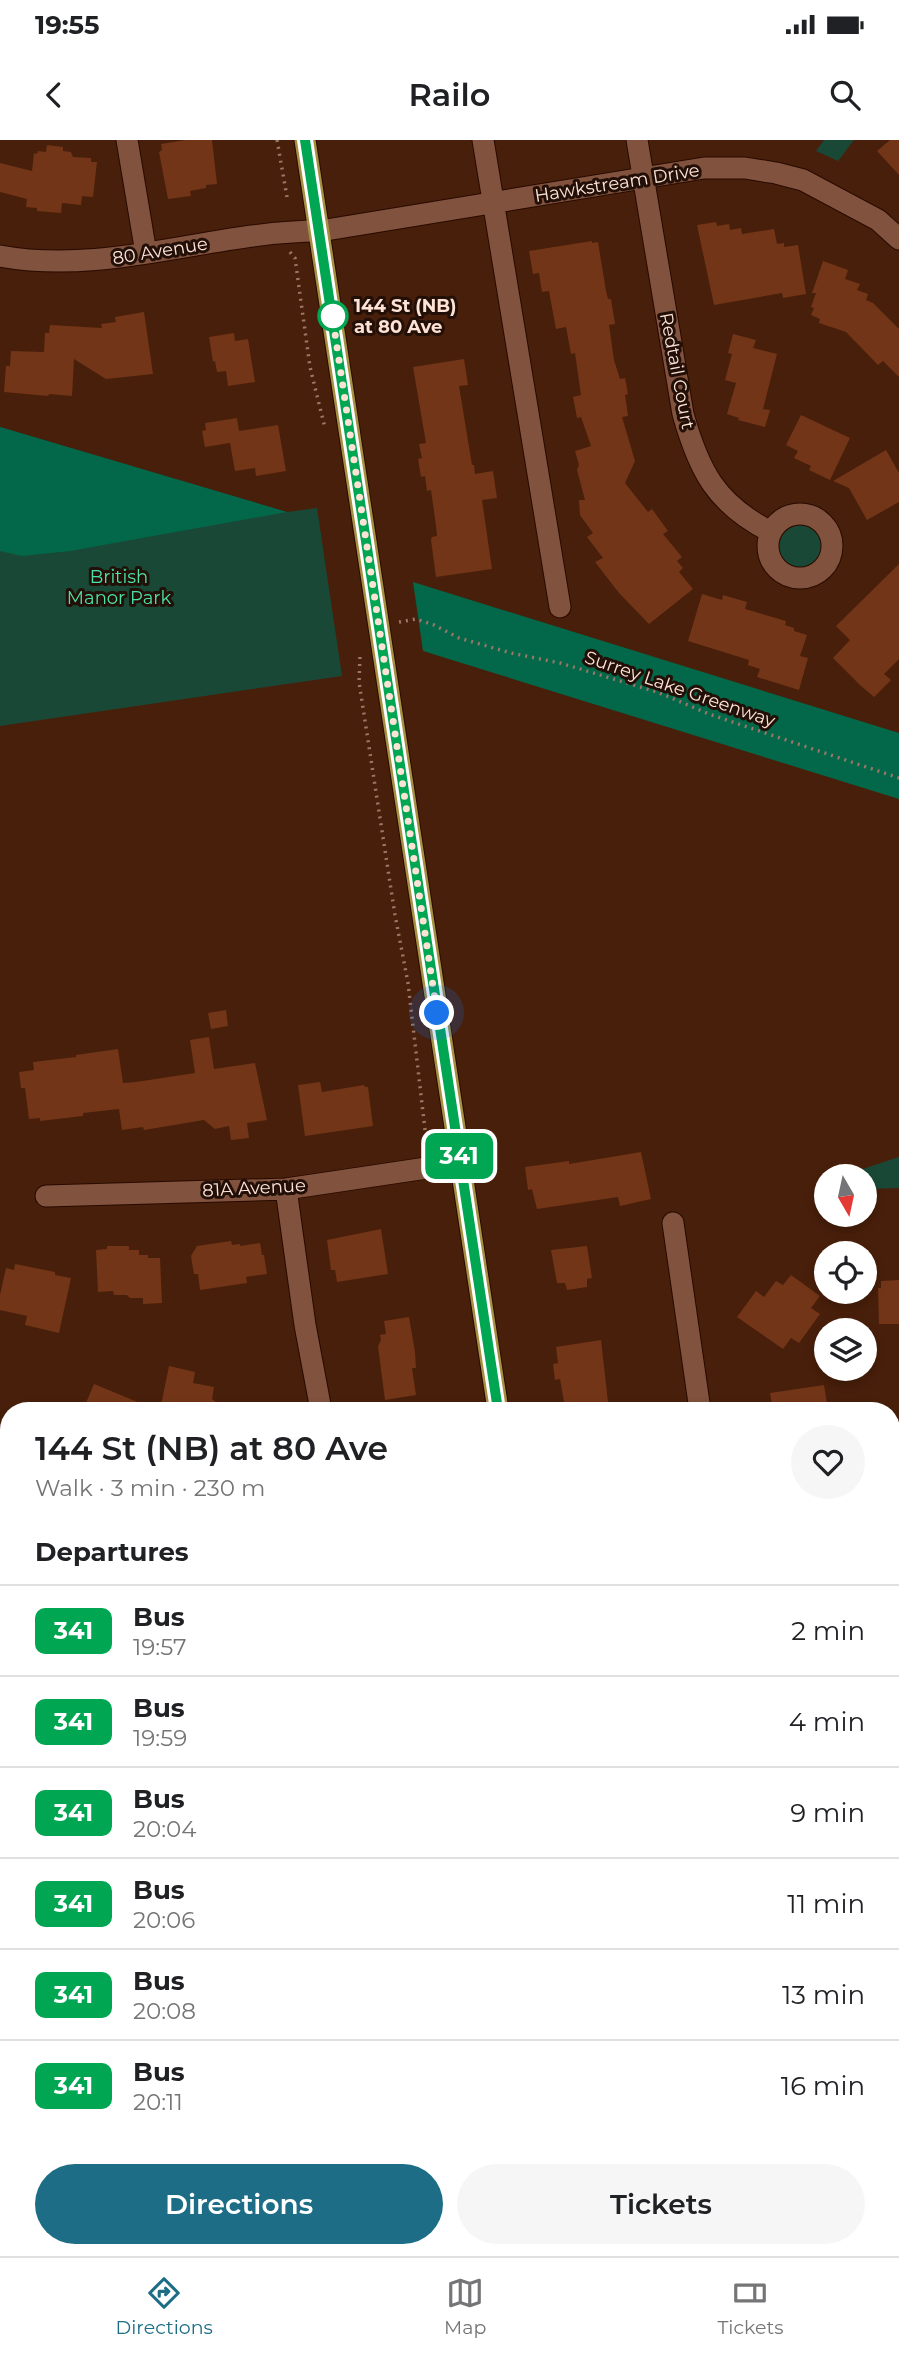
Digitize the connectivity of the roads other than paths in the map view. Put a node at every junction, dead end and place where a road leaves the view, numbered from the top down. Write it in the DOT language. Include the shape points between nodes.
graph roads {
  1 [pos="127,140"];
  2 [pos="305,140"];
  3 [pos="483,140"];
  4 [pos="637,140"];
  5 [pos="643,178"];
  6 [pos="493,203"];
  7 [pos="320,231"];
  8 [pos="899,239"];
  9 [pos="146,253"];
  10 [pos="0,256"];
  11 [pos="771,532"];
  12 [pos="560,607"];
  13 [pos="460,1163"];
  14 [pos="286,1189"];
  15 [pos="46,1196"];
  16 [pos="673,1223"];
  17 [pos="319,1402"];
  18 [pos="497,1402"];
  19 [pos="699,1402"];
  1 -- 9 [label="street"];
  2 -- 7 [label="main road"];
  3 -- 6 [label="street"];
  4 -- 5 [label="street, Redtail Court"];
  5 -- 6 [label="street, Hawkstream Drive"];
  5 -- 8 [label="street, Hawkstream Drive" via="704,168 776,173 803,180 878,220"];
  5 -- 11 [label="street, Redtail Court" via="693,450 716,490 752,522"];
  6 -- 7 [label="street, Hawkstream Drive"];
  6 -- 12 [label="street"];
  7 -- 9 [label="street, 80 Avenue" via="284,231"];
  7 -- 13 [label="main road"];
  9 -- 10 [label="street, 80 Avenue" via="71,262"];
  13 -- 14 [label="street, 81A Avenue"];
  13 -- 18 [label="main road"];
  14 -- 15 [label="street, 81A Avenue"];
  14 -- 17 [label="street"];
  16 -- 19 [label="street"];
}
